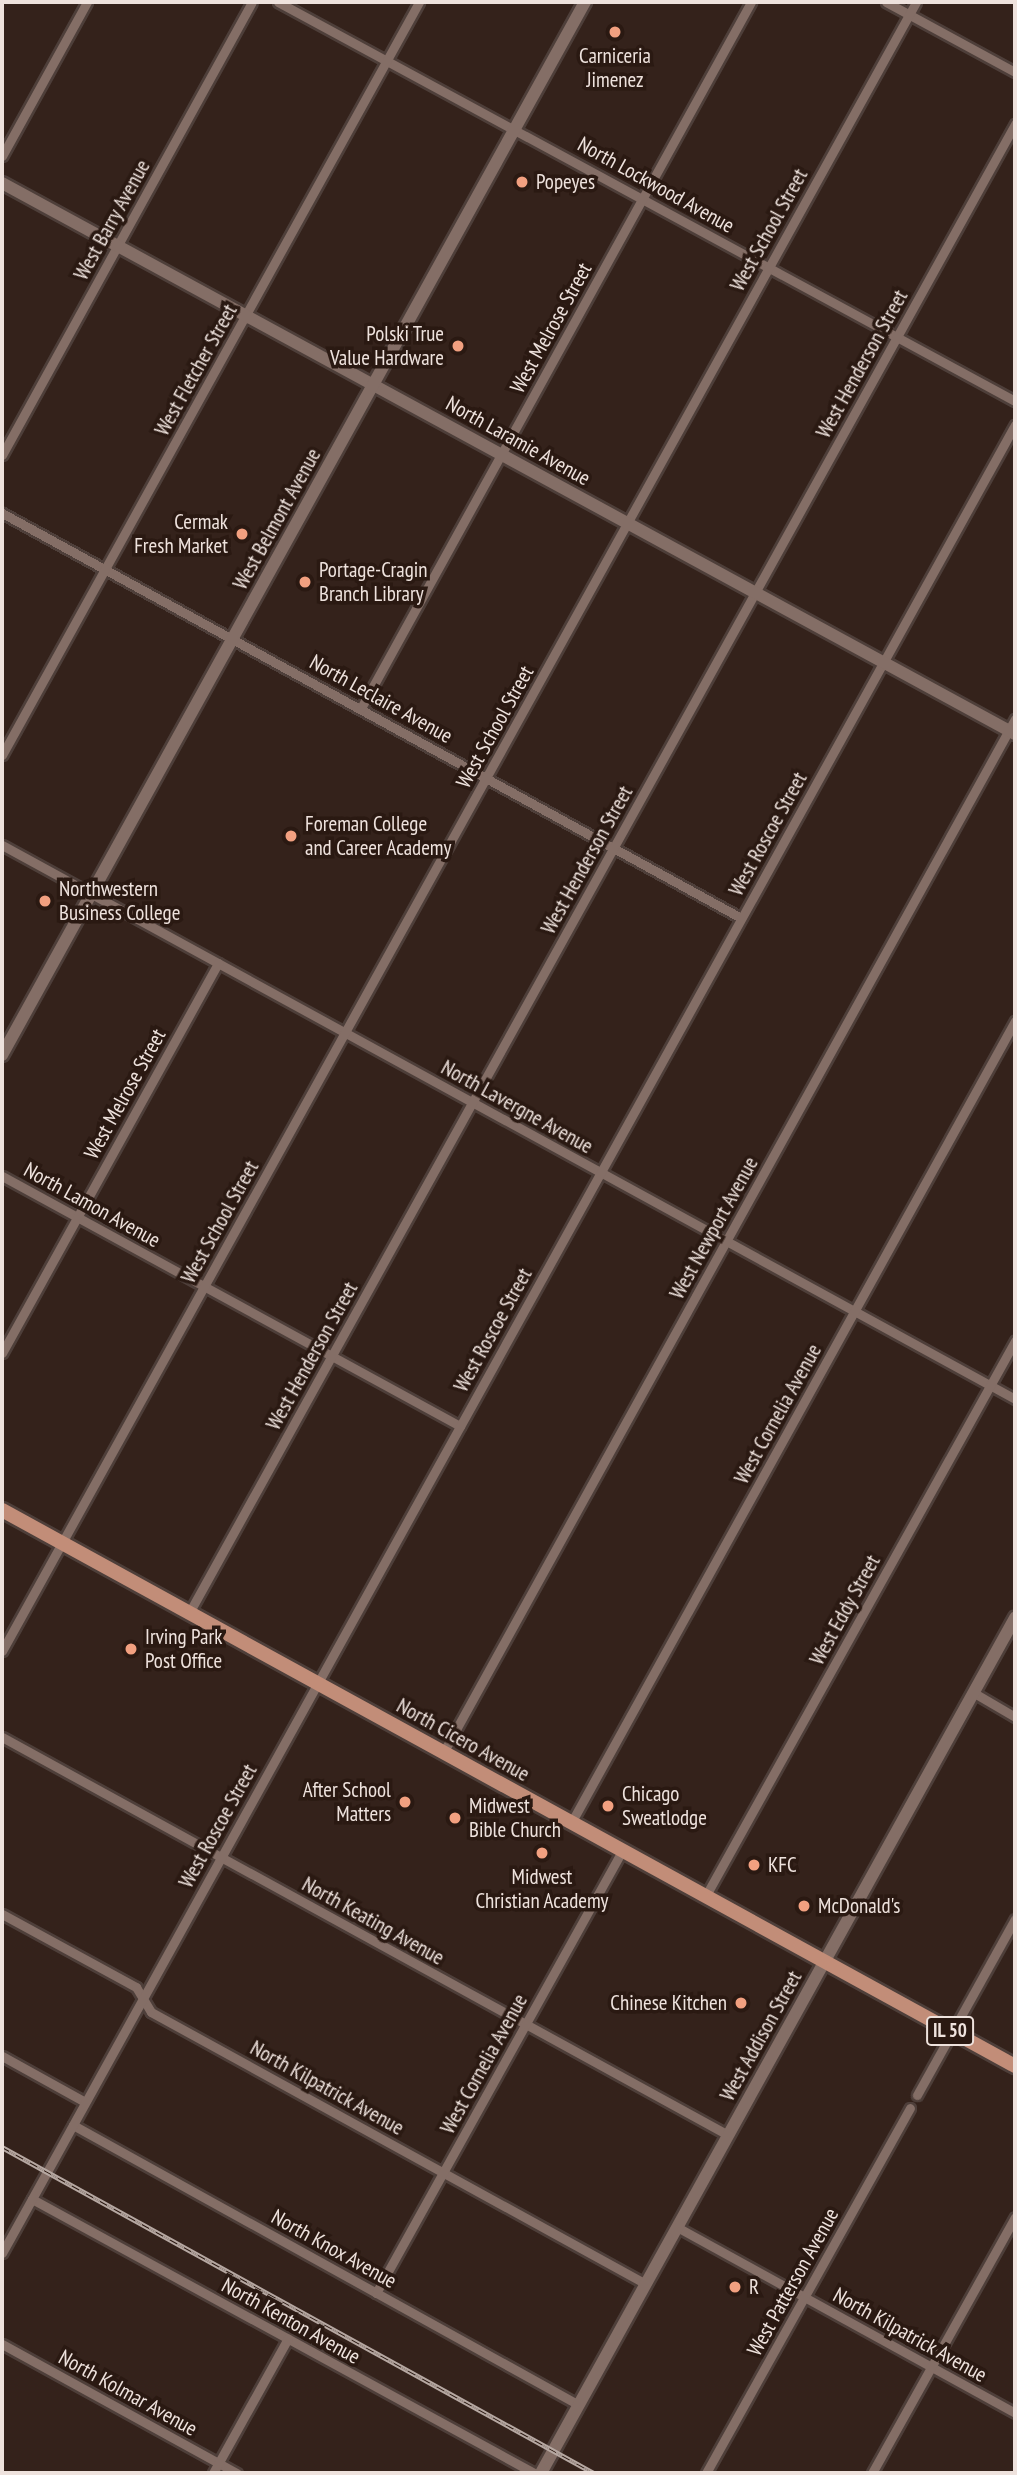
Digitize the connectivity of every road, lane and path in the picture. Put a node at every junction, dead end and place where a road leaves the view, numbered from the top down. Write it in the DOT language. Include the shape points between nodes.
graph roads {
  1 [pos="87,2"];
  2 [pos="252,2"];
  3 [pos="278,2"];
  4 [pos="419,2"];
  5 [pos="585,2"];
  6 [pos="751,2"];
  7 [pos="886,2"];
  8 [pos="916,2"];
  9 [pos="909,14"];
  10 [pos="386,60"];
  11 [pos="1015,72"];
  12 [pos="1015,124"];
  13 [pos="515,129"];
  14 [pos="2,156"];
  15 [pos="2,183"];
  16 [pos="643,198"];
  17 [pos="118,246"];
  18 [pos="769,267"];
  19 [pos="247,315"];
  20 [pos="897,337"];
  21 [pos="374,384"];
  22 [pos="1015,401"];
  23 [pos="1015,425"];
  24 [pos="502,453"];
  25 [pos="2,455"];
  26 [pos="2,513"];
  27 [pos="627,522"];
  28 [pos="106,569"];
  29 [pos="755,592"];
  30 [pos="233,638"];
  31 [pos="884,662"];
  32 [pos="361,708"];
  33 [pos="1013,728"];
  34 [pos="2,755"];
  35 [pos="487,778"];
  36 [pos="2,845"];
  37 [pos="614,848"];
  38 [pos="91,894"];
  39 [pos="741,918"];
  40 [pos="218,963"];
  41 [pos="1015,1021"];
  42 [pos="345,1032"];
  43 [pos="2,1055"];
  44 [pos="472,1102"];
  45 [pos="600,1172"];
  46 [pos="2,1176"];
  47 [pos="77,1217"];
  48 [pos="727,1241"];
  49 [pos="204,1287"];
  50 [pos="855,1311"];
  51 [pos="1015,1341"];
  52 [pos="2,1353"];
  53 [pos="331,1356"];
  54 [pos="991,1386"];
  55 [pos="1015,1399"];
  56 [pos="460,1426"];
  57 [pos="2,1510"];
  58 [pos="62,1543"];
  59 [pos="189,1613"];
  60 [pos="1015,1619"];
  61 [pos="2,1651"];
  62 [pos="317,1684"];
  63 [pos="974,1693"];
  64 [pos="1015,1717"];
  65 [pos="2,1737"];
  66 [pos="443,1753"];
  67 [pos="571,1824"];
  68 [pos="622,1851"];
  69 [pos="221,1857"];
  70 [pos="705,1897"];
  71 [pos="2,1914"];
  72 [pos="1015,1919"];
  73 [pos="824,1962"];
  74 [pos="143,1998"];
  75 [pos="526,2024"];
  76 [pos="952,2032"];
  77 [pos="2,2056"];
  78 [pos="1015,2066"];
  79 [pos="917,2095"];
  80 [pos="85,2102"];
  81 [pos="910,2108"];
  82 [pos="73,2125"];
  83 [pos="728,2135"];
  84 [pos="443,2172"];
  85 [pos="32,2199"];
  86 [pos="1015,2217"];
  87 [pos="677,2227"];
  88 [pos="2,2253"];
  89 [pos="646,2284"];
  90 [pos="376,2293"];
  91 [pos="805,2297"];
  92 [pos="288,2339"];
  93 [pos="2,2344"];
  94 [pos="931,2367"];
  95 [pos="579,2404"];
  96 [pos="1015,2413"];
  97 [pos="219,2463"];
  98 [pos="213,2473"];
  99 [pos="237,2473"];
  100 [pos="534,2473"];
  101 [pos="541,2473"];
  102 [pos="706,2473"];
  103 [pos="872,2473"];
  1 -- 14 [label="street"];
  2 -- 17 [label="street, West Barry Avenue"];
  3 -- 10 [label="street, North Lockwood Avenue"];
  4 -- 10 [label="street, West Fletcher Street"];
  5 -- 13 [label="main road, West Belmont Avenue"];
  6 -- 16 [label="street, West Melrose Street"];
  7 -- 9 [label="street"];
  8 -- 9 [label="street, West School Street"];
  9 -- 11 [label="street"];
  9 -- 18 [label="street, West School Street"];
  10 -- 13 [label="street, North Lockwood Avenue"];
  10 -- 19 [label="street, West Fletcher Street"];
  12 -- 20 [label="street, West Henderson Street"];
  13 -- 16 [label="street, North Lockwood Avenue"];
  13 -- 21 [label="main road, West Belmont Avenue"];
  15 -- 17 [label="main road, North Laramie Avenue"];
  16 -- 18 [label="street, North Lockwood Avenue"];
  16 -- 24 [label="street, West Melrose Street"];
  17 -- 19 [label="main road, North Laramie Avenue"];
  17 -- 25 [label="street, West Barry Avenue"];
  18 -- 20 [label="street, North Lockwood Avenue"];
  18 -- 27 [label="street, West School Street"];
  19 -- 21 [label="main road, North Laramie Avenue"];
  19 -- 28 [label="street, West Fletcher Street"];
  20 -- 22 [label="street, North Lockwood Avenue"];
  20 -- 29 [label="street, West Henderson Street"];
  21 -- 24 [label="main road, North Laramie Avenue"];
  21 -- 30 [label="main road, West Belmont Avenue"];
  23 -- 31 [label="street, West Roscoe Street"];
  24 -- 27 [label="main road, North Laramie Avenue"];
  24 -- 32 [label="street, West Melrose Street"];
  26 -- 28 [label="street, North Leclaire Avenue"];
  27 -- 29 [label="main road, North Laramie Avenue"];
  27 -- 35 [label="street, West School Street"];
  28 -- 30 [label="street, North Leclaire Avenue"];
  28 -- 34 [label="street, West Fletcher Street"];
  29 -- 31 [label="main road, North Laramie Avenue"];
  29 -- 37 [label="street, West Henderson Street"];
  30 -- 32 [label="street, North Leclaire Avenue"];
  30 -- 38 [label="main road, West Belmont Avenue"];
  31 -- 33 [label="main road, North Laramie Avenue"];
  31 -- 39 [label="street, West Roscoe Street"];
  32 -- 35 [label="street, North Leclaire Avenue"];
  33 -- 48 [label="street, West Newport Avenue"];
  35 -- 37 [label="street, North Leclaire Avenue"];
  35 -- 42 [label="street, West School Street"];
  36 -- 38 [label="street, North Lavergne Avenue"];
  37 -- 39 [label="street, North Leclaire Avenue"];
  37 -- 44 [label="street, West Henderson Street"];
  38 -- 40 [label="street, North Lavergne Avenue"];
  38 -- 43 [label="main road, West Belmont Avenue"];
  39 -- 45 [label="street, West Roscoe Street"];
  40 -- 42 [label="street, North Lavergne Avenue"];
  40 -- 47 [label="street, West Melrose Street"];
  41 -- 50 [label="street, West Cornelia Avenue"];
  42 -- 44 [label="street, North Lavergne Avenue"];
  42 -- 49 [label="street, West School Street"];
  44 -- 45 [label="street, North Lavergne Avenue"];
  44 -- 53 [label="street, West Henderson Street"];
  45 -- 48 [label="street, North Lavergne Avenue"];
  45 -- 56 [label="street, West Roscoe Street"];
  46 -- 47 [label="street, North Lamon Avenue"];
  47 -- 49 [label="street, North Lamon Avenue"];
  47 -- 52 [label="street, West Melrose Street"];
  48 -- 50 [label="street, North Lavergne Avenue"];
  48 -- 66 [label="street, West Newport Avenue"];
  49 -- 53 [label="street, North Lamon Avenue"];
  49 -- 58 [label="street, West School Street"];
  50 -- 54 [label="street, North Lavergne Avenue"];
  50 -- 67 [label="street, West Cornelia Avenue"];
  51 -- 54 [label="street, West Eddy Street"];
  53 -- 56 [label="street, North Lamon Avenue"];
  53 -- 59 [label="street, West Henderson Street"];
  54 -- 55 [label="street, North Lavergne Avenue"];
  54 -- 70 [label="street, West Eddy Street"];
  56 -- 62 [label="street, West Roscoe Street"];
  57 -- 58 [label="main road, North Cicero Avenue / IL 50"];
  58 -- 59 [label="main road, North Cicero Avenue / IL 50"];
  58 -- 61 [label="street, West School Street"];
  59 -- 62 [label="main road, North Cicero Avenue / IL 50"];
  60 -- 63 [label="main road, West Addison Street"];
  62 -- 66 [label="main road, North Cicero Avenue / IL 50"];
  62 -- 69 [label="street, West Roscoe Street"];
  63 -- 64 [label="street"];
  63 -- 73 [label="main road, West Addison Street"];
  65 -- 69 [label="street, North Keating Avenue"];
  66 -- 67 [label="main road, North Cicero Avenue / IL 50"];
  67 -- 68 [label="main road, North Cicero Avenue / IL 50"];
  68 -- 70 [label="main road, North Cicero Avenue / IL 50"];
  68 -- 75 [label="street, West Cornelia Avenue"];
  69 -- 74 [label="street, West Roscoe Street"];
  69 -- 75 [label="street, North Keating Avenue"];
  70 -- 73 [label="main road, North Cicero Avenue / IL 50"];
  71 -- 74 [label="street, North Kilpatrick Avenue" via="136,1987"];
  72 -- 76 [label="street"];
  73 -- 76 [label="main road, North Cicero Avenue / IL 50"];
  73 -- 83 [label="main road, West Addison Street"];
  74 -- 80 [label="street, West Roscoe Street"];
  74 -- 84 [label="street, North Kilpatrick Avenue" via="150,2012"];
  75 -- 83 [label="street, North Keating Avenue"];
  75 -- 84 [label="street, West Cornelia Avenue"];
  76 -- 78 [label="main road, North Cicero Avenue / IL 50"];
  76 -- 79 [label="street"];
  77 -- 80 [label="street"];
  80 -- 82 [label="street, West Roscoe Street"];
  81 -- 91 [label="street, West Patterson Avenue"];
  82 -- 85 [label="street, West Roscoe Street"];
  82 -- 90 [label="street, North Knox Avenue"];
  83 -- 87 [label="main road, West Addison Street"];
  84 -- 89 [label="street, North Kilpatrick Avenue"];
  84 -- 90 [label="street, West Cornelia Avenue"];
  85 -- 88 [label="street, West Roscoe Street"];
  85 -- 92 [label="street, North Kenton Avenue"];
  86 -- 94 [label="street"];
  87 -- 89 [label="main road, West Addison Street"];
  87 -- 91 [label="street, North Kilpatrick Avenue"];
  89 -- 95 [label="main road, West Addison Street"];
  90 -- 95 [label="street, North Knox Avenue"];
  91 -- 94 [label="street, North Kilpatrick Avenue"];
  91 -- 102 [label="street, West Patterson Avenue"];
  92 -- 97 [label="street"];
  92 -- 100 [label="street, North Kenton Avenue"];
  93 -- 97 [label="street, North Kolmar Avenue"];
  94 -- 96 [label="street, North Kilpatrick Avenue"];
  94 -- 103 [label="street"];
  95 -- 101 [label="main road, West Addison Street"];
  97 -- 98 [label="street"];
  97 -- 99 [label="street, North Kolmar Avenue"];
}
